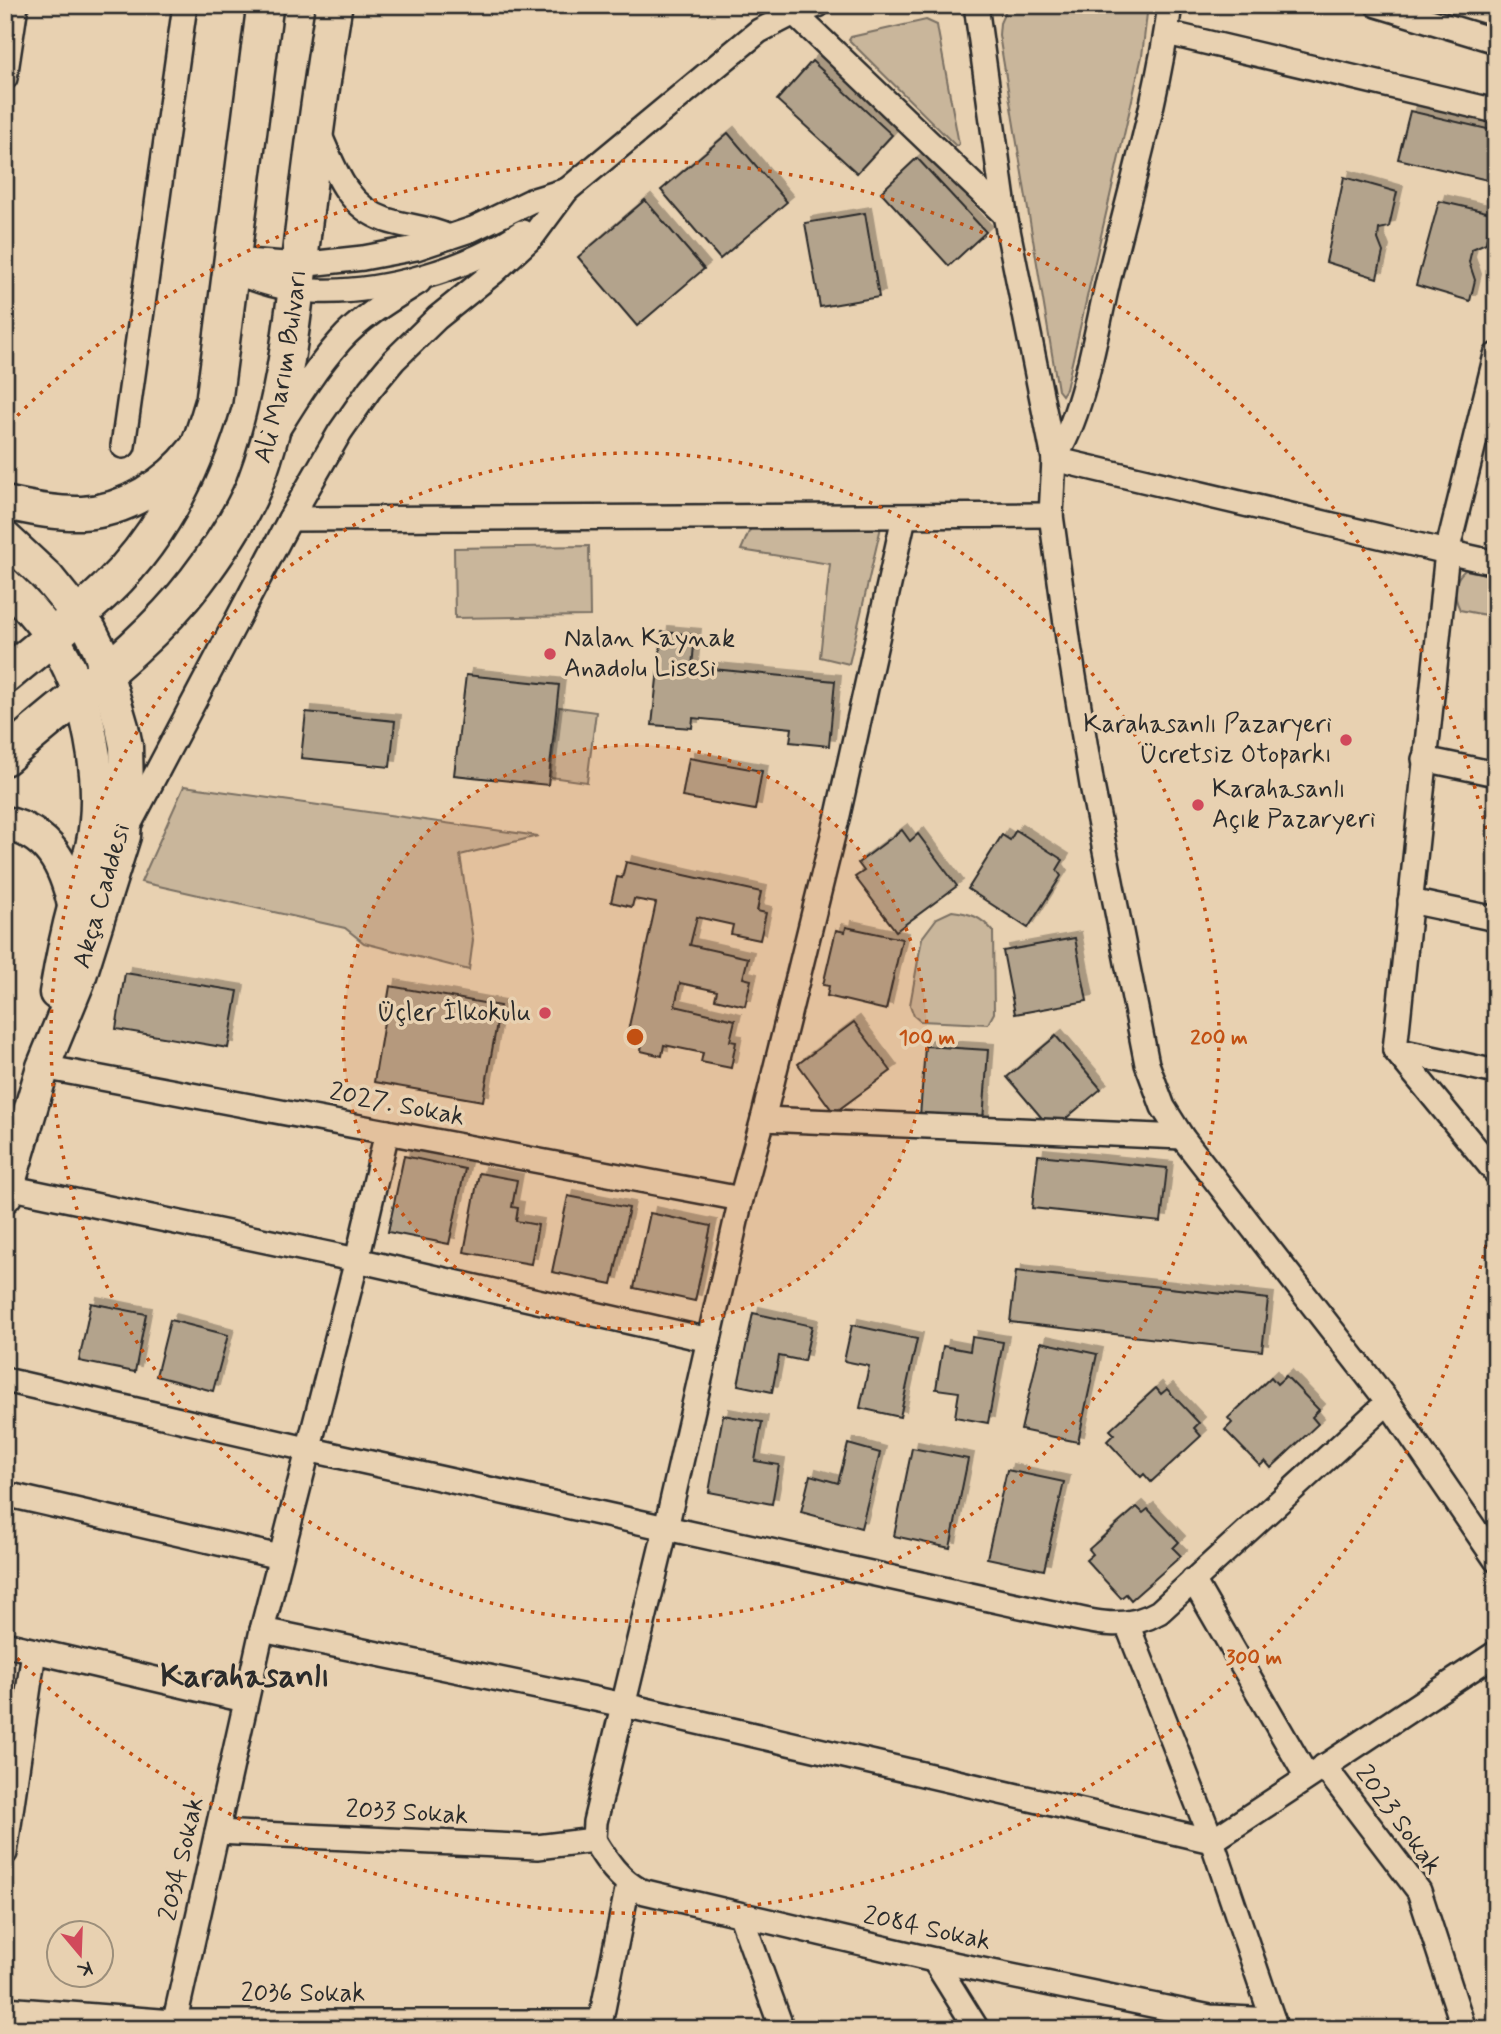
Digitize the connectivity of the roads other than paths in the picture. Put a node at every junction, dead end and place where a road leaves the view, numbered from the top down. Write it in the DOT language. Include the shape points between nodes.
graph roads {
  1 [pos="16,5"];
  2 [pos="185,5"];
  3 [pos="265,5"];
  4 [pos="334,5"];
  5 [pos="818,5"];
  6 [pos="976,5"];
  7 [pos="1170,5"];
  8 [pos="1377,5"];
  9 [pos="794,13"];
  10 [pos="1167,33"];
  11 [pos="1496,41"];
  12 [pos="5,78"];
  13 [pos="1496,111"];
  14 [pos="316,126"];
  15 [pos="567,190"];
  16 [pos="551,210"];
  17 [pos="1005,215"];
  18 [pos="449,237"];
  19 [pos="232,265"];
  20 [pos="441,270"];
  21 [pos="297,277"];
  22 [pos="1496,355"];
  23 [pos="1489,411"];
  24 [pos="203,438"];
  25 [pos="123,446"];
  26 [pos="265,450"];
  27 [pos="1054,459"];
  28 [pos="5,503"];
  29 [pos="1051,515"];
  30 [pos="904,517"];
  31 [pos="290,519"];
  32 [pos="5,538"];
  33 [pos="1447,552"];
  34 [pos="1496,564"];
  35 [pos="5,584"];
  36 [pos="79,614"];
  37 [pos="51,636"];
  38 [pos="105,672"];
  39 [pos="5,676"];
  40 [pos="79,695"];
  41 [pos="5,757"];
  42 [pos="1424,759"];
  43 [pos="1496,774"];
  44 [pos="5,823"];
  45 [pos="124,836"];
  46 [pos="1410,901"];
  47 [pos="74,905"];
  48 [pos="1496,919"];
  49 [pos="1395,1050"];
  50 [pos="43,1067"];
  51 [pos="1496,1072"];
  52 [pos="764,1118"];
  53 [pos="387,1132"];
  54 [pos="1182,1136"];
  55 [pos="12,1151"];
  56 [pos="1496,1173"];
  57 [pos="7,1192"];
  58 [pos="741,1199"];
  59 [pos="357,1260"];
  60 [pos="709,1340"];
  61 [pos="5,1380"];
  62 [pos="1388,1402"];
  63 [pos="307,1449"];
  64 [pos="5,1494"];
  65 [pos="666,1528"];
  66 [pos="280,1557"];
  67 [pos="1496,1560"];
  68 [pos="1193,1580"];
  69 [pos="1127,1624"];
  70 [pos="262,1630"];
  71 [pos="5,1644"];
  72 [pos="34,1651"];
  73 [pos="1496,1653"];
  74 [pos="245,1700"];
  75 [pos="624,1705"];
  76 [pos="1315,1771"];
  77 [pos="217,1832"];
  78 [pos="594,1840"];
  79 [pos="1212,1841"];
  80 [pos="5,1853"];
  81 [pos="628,1885"];
  82 [pos="741,1916"];
  83 [pos="934,1959"];
  84 [pos="5,2009"];
  85 [pos="1274,2024"];
  86 [pos="173,2025"];
  87 [pos="600,2025"];
  88 [pos="307,2026"];
  89 [pos="782,2029"];
  90 [pos="977,2029"];
  91 [pos="1464,2029"];
  1 -- 12 [label="street"];
  2 -- 25 [label="street"];
  3 -- 19 [label="main road"];
  4 -- 14 [label="main road, Ali Marım Bulvarı"];
  5 -- 9 [label="street"];
  6 -- 17 [label="street"];
  7 -- 10 [label="street"];
  8 -- 11 [label="street"];
  9 -- 15 [label="street" via="759,31"];
  9 -- 17 [label="street"];
  10 -- 13 [label="street"];
  10 -- 27 [label="street" via="1082,389 1067,440"];
  14 -- 18 [label="street" via="341,184 357,204 386,220"];
  14 -- 21 [label="main road, Ali Marım Bulvarı"];
  15 -- 16 [label="street"];
  15 -- 18 [label="street"];
  16 -- 20 [label="street" via="503,244"];
  16 -- 31 [label="street" via="533,236 394,360 340,432"];
  17 -- 27 [label="street"];
  18 -- 21 [label="street"];
  19 -- 21 [label="street"];
  19 -- 24 [label="main road" via="214,400"];
  20 -- 21 [label="street" via="357,289 313,291"];
  20 -- 26 [label="street" via="366,317 341,340"];
  21 -- 26 [label="main road, Ali Marım Bulvarı" via="285,371"];
  22 -- 23 [label="street"];
  23 -- 33 [label="street"];
  24 -- 28 [label="street" via="187,460 148,492 104,510 81,513"];
  24 -- 36 [label="main road" via="189,475 144,545 114,582"];
  26 -- 38 [label="main road, Ali Marım Bulvarı" via="253,487 194,583"];
  27 -- 29 [label="street"];
  27 -- 33 [label="street"];
  29 -- 30 [label="street"];
  29 -- 54 [label="street" via="1092,785 1147,1064 1163,1107"];
  30 -- 31 [label="street"];
  30 -- 52 [label="street"];
  31 -- 45 [label="street"];
  32 -- 36 [label="street, Akça Caddesi"];
  33 -- 34 [label="street"];
  33 -- 42 [label="street"];
  35 -- 37 [label="street"];
  36 -- 37 [label="main road"];
  36 -- 38 [label="street, Akça Caddesi" via="99,648"];
  37 -- 39 [label="main road"];
  37 -- 40 [label="street"];
  38 -- 40 [label="main road, Ali Marım Bulvarı"];
  38 -- 45 [label="street, Akça Caddesi" via="126,746"];
  40 -- 41 [label="main road, Ali Marım Bulvarı"];
  40 -- 47 [label="street" via="94,758 97,798 92,848"];
  42 -- 43 [label="street"];
  42 -- 46 [label="street"];
  44 -- 47 [label="street" via="33,832 52,852 69,880"];
  45 -- 50 [label="street, Akça Caddesi" via="78,982"];
  46 -- 48 [label="street"];
  46 -- 49 [label="street"];
  47 -- 50 [label="street"];
  49 -- 51 [label="street"];
  49 -- 56 [label="street"];
  50 -- 53 [label="street, 2027. Sokak"];
  50 -- 55 [label="street, Akça Caddesi"];
  52 -- 54 [label="street"];
  52 -- 58 [label="street"];
  53 -- 58 [label="street, 2027. Sokak"];
  53 -- 59 [label="street, 2034 Sokak"];
  54 -- 62 [label="street"];
  55 -- 57 [label="street, Akça Caddesi"];
  57 -- 59 [label="street"];
  58 -- 60 [label="street"];
  59 -- 60 [label="street"];
  59 -- 63 [label="street, 2034 Sokak"];
  60 -- 65 [label="street"];
  61 -- 63 [label="street"];
  62 -- 67 [label="street"];
  62 -- 68 [label="street"];
  63 -- 65 [label="street"];
  63 -- 66 [label="street, 2034 Sokak"];
  64 -- 66 [label="street"];
  65 -- 69 [label="street" via="1048,1612"];
  65 -- 75 [label="street"];
  66 -- 70 [label="street, 2034 Sokak"];
  68 -- 69 [label="street" via="1159,1612"];
  68 -- 76 [label="street, 2023 Sokak"];
  69 -- 79 [label="street"];
  70 -- 74 [label="street, 2034 Sokak"];
  70 -- 75 [label="street"];
  71 -- 72 [label="street"];
  72 -- 74 [label="street"];
  72 -- 80 [label="street"];
  73 -- 76 [label="street"];
  74 -- 77 [label="street, 2034 Sokak"];
  75 -- 78 [label="street"];
  75 -- 79 [label="street"];
  76 -- 79 [label="street"];
  76 -- 91 [label="street, 2023 Sokak" via="1419,1891"];
  77 -- 78 [label="street, 2033 Sokak" via="537,1847"];
  77 -- 86 [label="street, 2034 Sokak"];
  78 -- 81 [label="street"];
  79 -- 85 [label="street"];
  81 -- 82 [label="street, 2084 Sokak"];
  81 -- 87 [label="street"];
  82 -- 83 [label="street, 2084 Sokak"];
  82 -- 89 [label="street"];
  83 -- 85 [label="street, 2084 Sokak" via="1210,2017"];
  83 -- 90 [label="street"];
  84 -- 86 [label="street, 2036 Sokak"];
  86 -- 88 [label="street, 2036 Sokak"];
  87 -- 88 [label="street, 2036 Sokak"];
}
